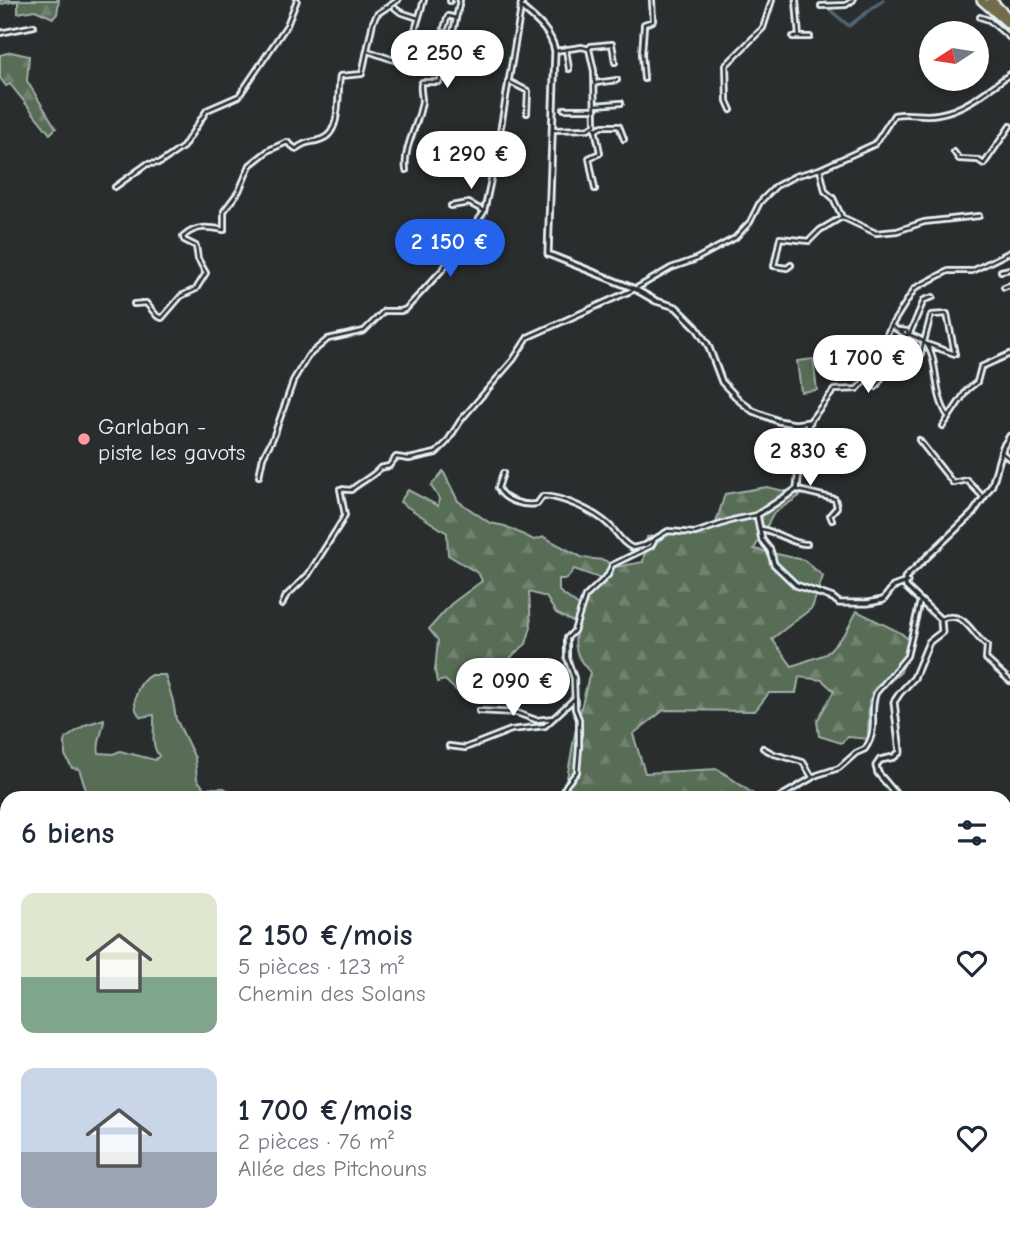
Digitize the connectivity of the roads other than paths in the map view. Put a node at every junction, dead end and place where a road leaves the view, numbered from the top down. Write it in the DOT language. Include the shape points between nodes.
graph roads {
  1 [pos="297,0"];
  2 [pos="398,0"];
  3 [pos="424,0"];
  4 [pos="460,0"];
  5 [pos="522,0"];
  6 [pos="652,0"];
  7 [pos="772,0"];
  8 [pos="796,0"];
  9 [pos="853,0"];
  10 [pos="983,0"];
  11 [pos="993,0"];
  12 [pos="821,6"];
  13 [pos="521,7"];
  14 [pos="395,8"];
  15 [pos="418,18"];
  16 [pos="457,18"];
  17 [pos="980,18"];
  18 [pos="1010,21"];
  19 [pos="34,26"];
  20 [pos="444,28"];
  21 [pos="0,33"];
  22 [pos="793,37"];
  23 [pos="799,37"];
  24 [pos="810,37"];
  25 [pos="1010,38"];
  26 [pos="452,39"];
  27 [pos="418,47"];
  28 [pos="440,48"];
  29 [pos="589,48"];
  30 [pos="566,49"];
  31 [pos="368,51"];
  32 [pos="555,51"];
  33 [pos="414,62"];
  34 [pos="615,62"];
  35 [pos="446,66"];
  36 [pos="569,69"];
  37 [pos="432,71"];
  38 [pos="1010,74"];
  39 [pos="644,79"];
  40 [pos="617,80"];
  41 [pos="508,81"];
  42 [pos="595,83"];
  43 [pos="621,103"];
  44 [pos="595,107"];
  45 [pos="564,108"];
  46 [pos="731,110"];
  47 [pos="527,113"];
  48 [pos="1010,127"];
  49 [pos="595,128"];
  50 [pos="552,130"];
  51 [pos="624,139"];
  52 [pos="954,152"];
  53 [pos="820,169"];
  54 [pos="406,170"];
  55 [pos="115,187"];
  56 [pos="595,189"];
  57 [pos="451,206"];
  58 [pos="484,211"];
  59 [pos="979,216"];
  60 [pos="842,217"];
  61 [pos="1010,252"];
  62 [pos="791,265"];
  63 [pos="1010,269"];
  64 [pos="1001,271"];
  65 [pos="1010,285"];
  66 [pos="1004,287"];
  67 [pos="635,289"];
  68 [pos="933,297"];
  69 [pos="134,304"];
  70 [pos="892,327"];
  71 [pos="908,334"];
  72 [pos="925,343"];
  73 [pos="1010,354"];
  74 [pos="910,372"];
  75 [pos="876,387"];
  76 [pos="948,415"];
  77 [pos="810,422"];
  78 [pos="943,426"];
  79 [pos="1010,436"];
  80 [pos="919,440"];
  81 [pos="1001,452"];
  82 [pos="1010,459"];
  83 [pos="503,473"];
  84 [pos="259,476"];
  85 [pos="797,489"];
  86 [pos="984,498"];
  87 [pos="757,515"];
  88 [pos="832,520"];
  89 [pos="760,529"];
  90 [pos="656,538"];
  91 [pos="807,544"];
  92 [pos="905,582"];
  93 [pos="920,601"];
  94 [pos="282,604"];
  95 [pos="941,620"];
  96 [pos="1010,681"];
  97 [pos="575,698"];
  98 [pos="480,711"];
  99 [pos="554,718"];
  100 [pos="449,746"];
  101 [pos="763,748"];
  102 [pos="812,777"];
  103 [pos="562,791"];
  104 [pos="789,791"];
  105 [pos="893,791"];
  1 -- 55 [label="street" via="287,25 239,96 207,110 183,147 160,163 147,164"];
  2 -- 31 [label="street" via="377,14"];
  3 -- 15 [label="street"];
  4 -- 16 [label="street"];
  5 -- 13 [label="street"];
  6 -- 39 [label="street" via="653,21 644,24"];
  7 -- 46 [label="street" via="763,28 726,65"];
  8 -- 23 [label="street"];
  9 -- 12 [label="street" via="846,5"];
  10 -- 18 [label="highway"];
  11 -- 18 [label="highway"];
  13 -- 32 [label="street" via="547,31"];
  13 -- 41 [label="street"];
  14 -- 15 [label="street"];
  15 -- 27 [label="street" via="413,37"];
  16 -- 20 [label="street" via="448,16"];
  16 -- 26 [label="street"];
  17 -- 25 [label="street"];
  19 -- 21 [label="street"];
  22 -- 23 [label="street"];
  23 -- 24 [label="street"];
  26 -- 28 [label="street" via="443,38"];
  26 -- 35 [label="street"];
  29 -- 30 [label="street"];
  29 -- 34 [label="street" via="612,44"];
  29 -- 42 [label="street"];
  30 -- 32 [label="street"];
  30 -- 36 [label="street"];
  31 -- 33 [label="street"];
  31 -- 69 [label="street" via="362,74 340,76 334,127 324,139 305,142 296,149 284,142 250,165 224,211 224,230 192,230 183,237 197,246 206,273 196,289 183,295 162,318 146,303"];
  32 -- 50 [label="street"];
  35 -- 37 [label="street" via="436,63"];
  35 -- 54 [label="street" via="439,82 421,84"];
  38 -- 53 [label="street" via="950,111 894,115 875,144"];
  40 -- 42 [label="street"];
  41 -- 47 [label="street" via="528,91"];
  41 -- 58 [label="street"];
  42 -- 44 [label="street"];
  43 -- 44 [label="street"];
  44 -- 45 [label="street"];
  44 -- 49 [label="street"];
  48 -- 52 [label="street" via="984,164 959,159"];
  49 -- 50 [label="street"];
  49 -- 51 [label="street" via="619,126"];
  49 -- 56 [label="street" via="600,153 589,158"];
  50 -- 67 [label="street" via="548,254"];
  53 -- 60 [label="street" via="825,191"];
  53 -- 67 [label="street" via="776,186 735,238"];
  57 -- 58 [label="street" via="469,203"];
  58 -- 84 [label="street" via="443,269 406,309 384,311 364,331 328,339 308,356 294,379"];
  59 -- 60 [label="street" via="924,222 879,234"];
  60 -- 62 [label="street" via="809,241 780,238 774,266"];
  61 -- 70 [label="street" via="974,270 948,271 920,285"];
  63 -- 64 [label="street"];
  65 -- 66 [label="street"];
  67 -- 77 [label="street" via="676,307 696,327 722,382 753,411 778,421"];
  67 -- 94 [label="street" via="528,337 436,453 396,457 351,490 340,489 342,521 308,575"];
  68 -- 71 [label="street" via="925,300"];
  70 -- 71 [label="street"];
  70 -- 77 [label="street" via="859,387 834,390"];
  71 -- 72 [label="street"];
  71 -- 75 [label="street"];
  72 -- 72 [label="street" via="931,315 947,314 955,354"];
  72 -- 74 [label="street"];
  72 -- 76 [label="street"];
  73 -- 78 [label="street" via="981,366 976,382"];
  77 -- 85 [label="street" via="802,437"];
  79 -- 81 [label="street"];
  80 -- 86 [label="street" via="953,483 967,480"];
  81 -- 82 [label="street"];
  81 -- 86 [label="street"];
  83 -- 90 [label="street" via="499,492 525,505 537,503 543,496 562,498 608,524 633,548"];
  85 -- 87 [label="street"];
  85 -- 88 [label="street" via="835,499"];
  86 -- 92 [label="street"];
  87 -- 89 [label="street"];
  87 -- 90 [label="street" via="695,533 675,530"];
  89 -- 91 [label="street"];
  89 -- 92 [label="street" via="763,544 784,575 839,603 883,600 893,587"];
  90 -- 97 [label="street" via="651,546 612,565 582,604 568,638"];
  92 -- 93 [label="street"];
  93 -- 95 [label="street"];
  93 -- 102 [label="street" via="907,656 876,693 870,742 839,768"];
  95 -- 96 [label="street" via="955,616 965,621 987,646 986,659"];
  95 -- 105 [label="street" via="942,632 929,642 915,678 894,702 900,752 876,766"];
  97 -- 99 [label="street"];
  97 -- 103 [label="street" via="580,725 577,772"];
  98 -- 99 [label="street" via="517,713 536,720"];
  99 -- 100 [label="street" via="545,726 510,730 465,748"];
  101 -- 102 [label="street" via="803,762"];
  102 -- 104 [label="street"];
}
